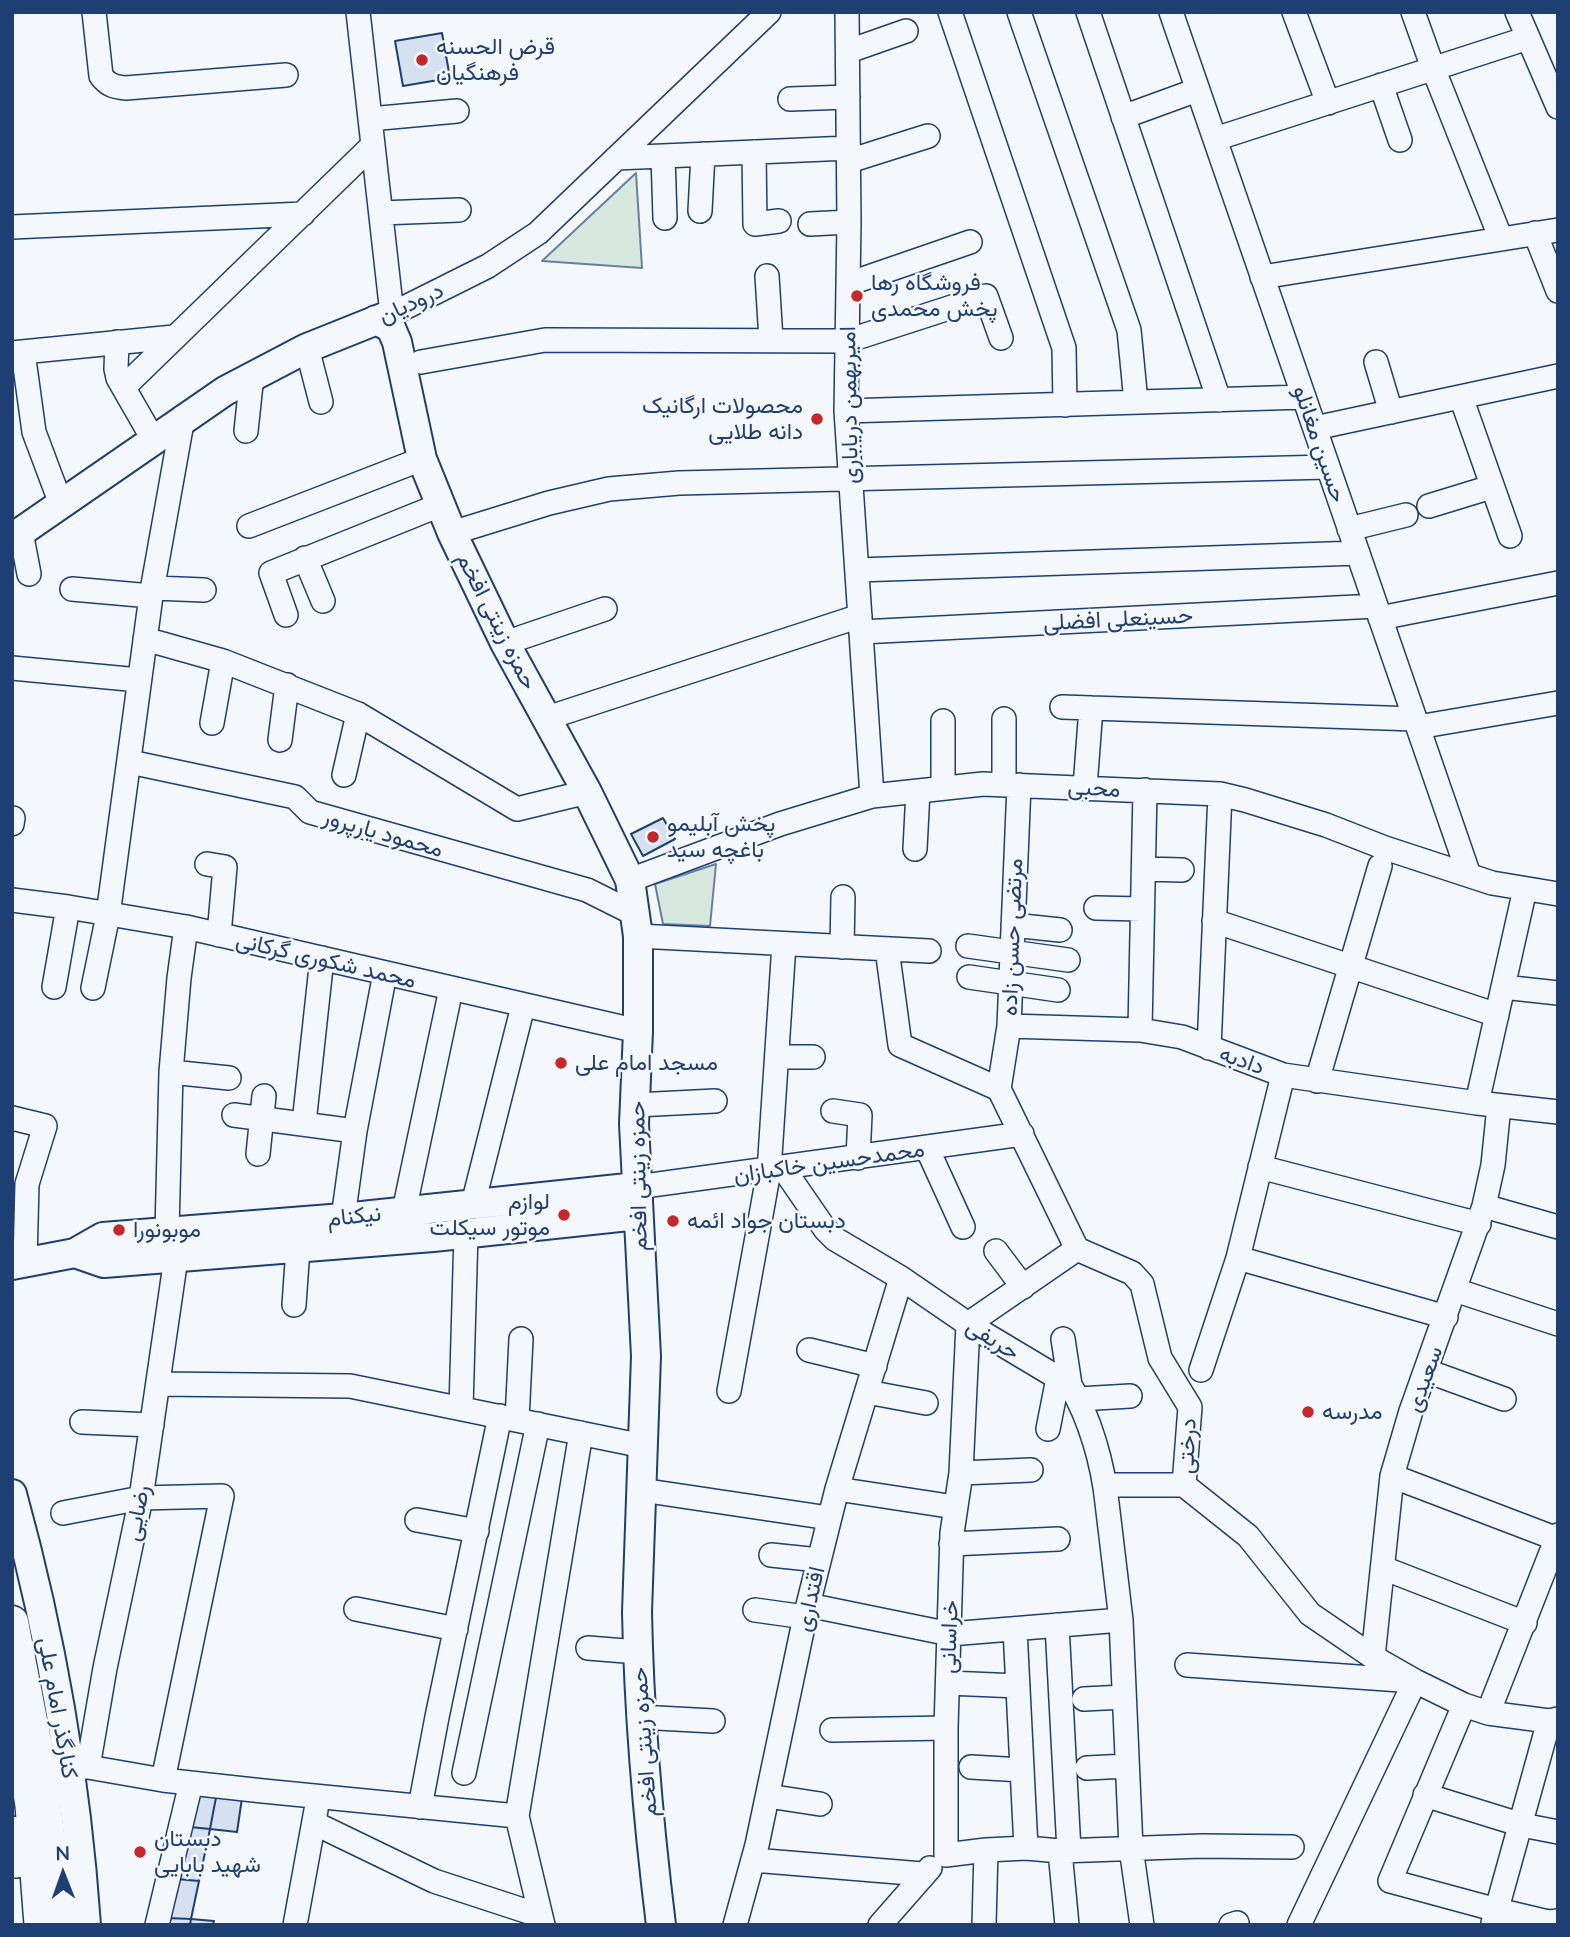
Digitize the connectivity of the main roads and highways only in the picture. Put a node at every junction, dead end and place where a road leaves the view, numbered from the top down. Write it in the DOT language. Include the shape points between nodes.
graph roads {
  1 [pos="384,317"];
  2 [pos="17,535"];
  3 [pos="637,1188"];
  4 [pos="638,1215"];
  5 [pos="75,1253"];
  6 [pos="19,1263"];
  7 [pos="12,1494"];
  8 [pos="12,1622"];
  9 [pos="59,1925"];
  10 [pos="86,1925"];
  11 [pos="661,1925"];
  1 -- 2 [label="main road, درودیان" via="252,374 183,417"];
  1 -- 3 [label="main road, حمزه زینتی افخم" via="397,342 422,460 452,533 630,880 636,925"];
  3 -- 4 [label="main road, حمزه زینتی افخم"];
  3 -- 5 [label="main road, نیکنام" via="103,1237"];
  4 -- 5 [label="main road, نیکنام" via="104,1263"];
  4 -- 11 [label="main road, حمزه زینتی افخم" via="646,1356 639,1717"];
  5 -- 6 [label="main road, نیکنام"];
  7 -- 10 [label="main road, کنارگذر امام علی" via="79,1767"];
  8 -- 9 [label="highway" via="40,1767"];
}
